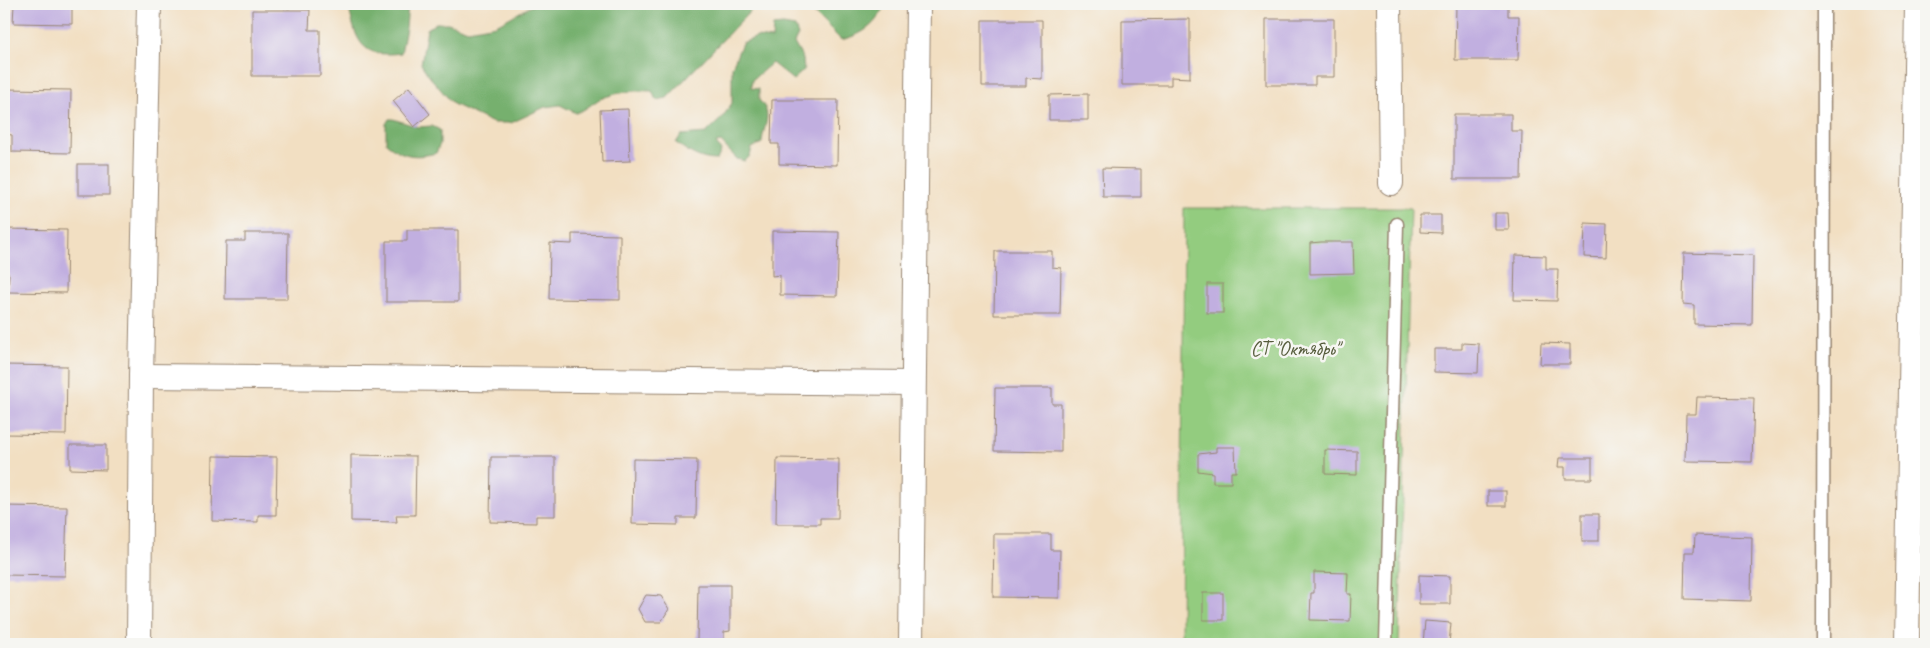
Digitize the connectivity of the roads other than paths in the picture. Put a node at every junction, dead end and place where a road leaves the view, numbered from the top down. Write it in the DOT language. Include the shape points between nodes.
graph roads {
  1 [pos="149,4"];
  2 [pos="918,4"];
  3 [pos="1389,4"];
  4 [pos="1824,4"];
  5 [pos="1917,4"];
  6 [pos="1391,183"];
  7 [pos="1397,224"];
  8 [pos="141,376"];
  9 [pos="913,383"];
  10 [pos="139,644"];
  11 [pos="911,644"];
  12 [pos="1386,644"];
  13 [pos="1823,644"];
  14 [pos="1907,644"];
  1 -- 8 [label="street"];
  2 -- 9 [label="street"];
  3 -- 6 [label="street"];
  4 -- 13 [label="lane"];
  5 -- 14 [label="street"];
  7 -- 12 [label="lane"];
  8 -- 9 [label="street"];
  8 -- 10 [label="street"];
  9 -- 11 [label="street"];
}
